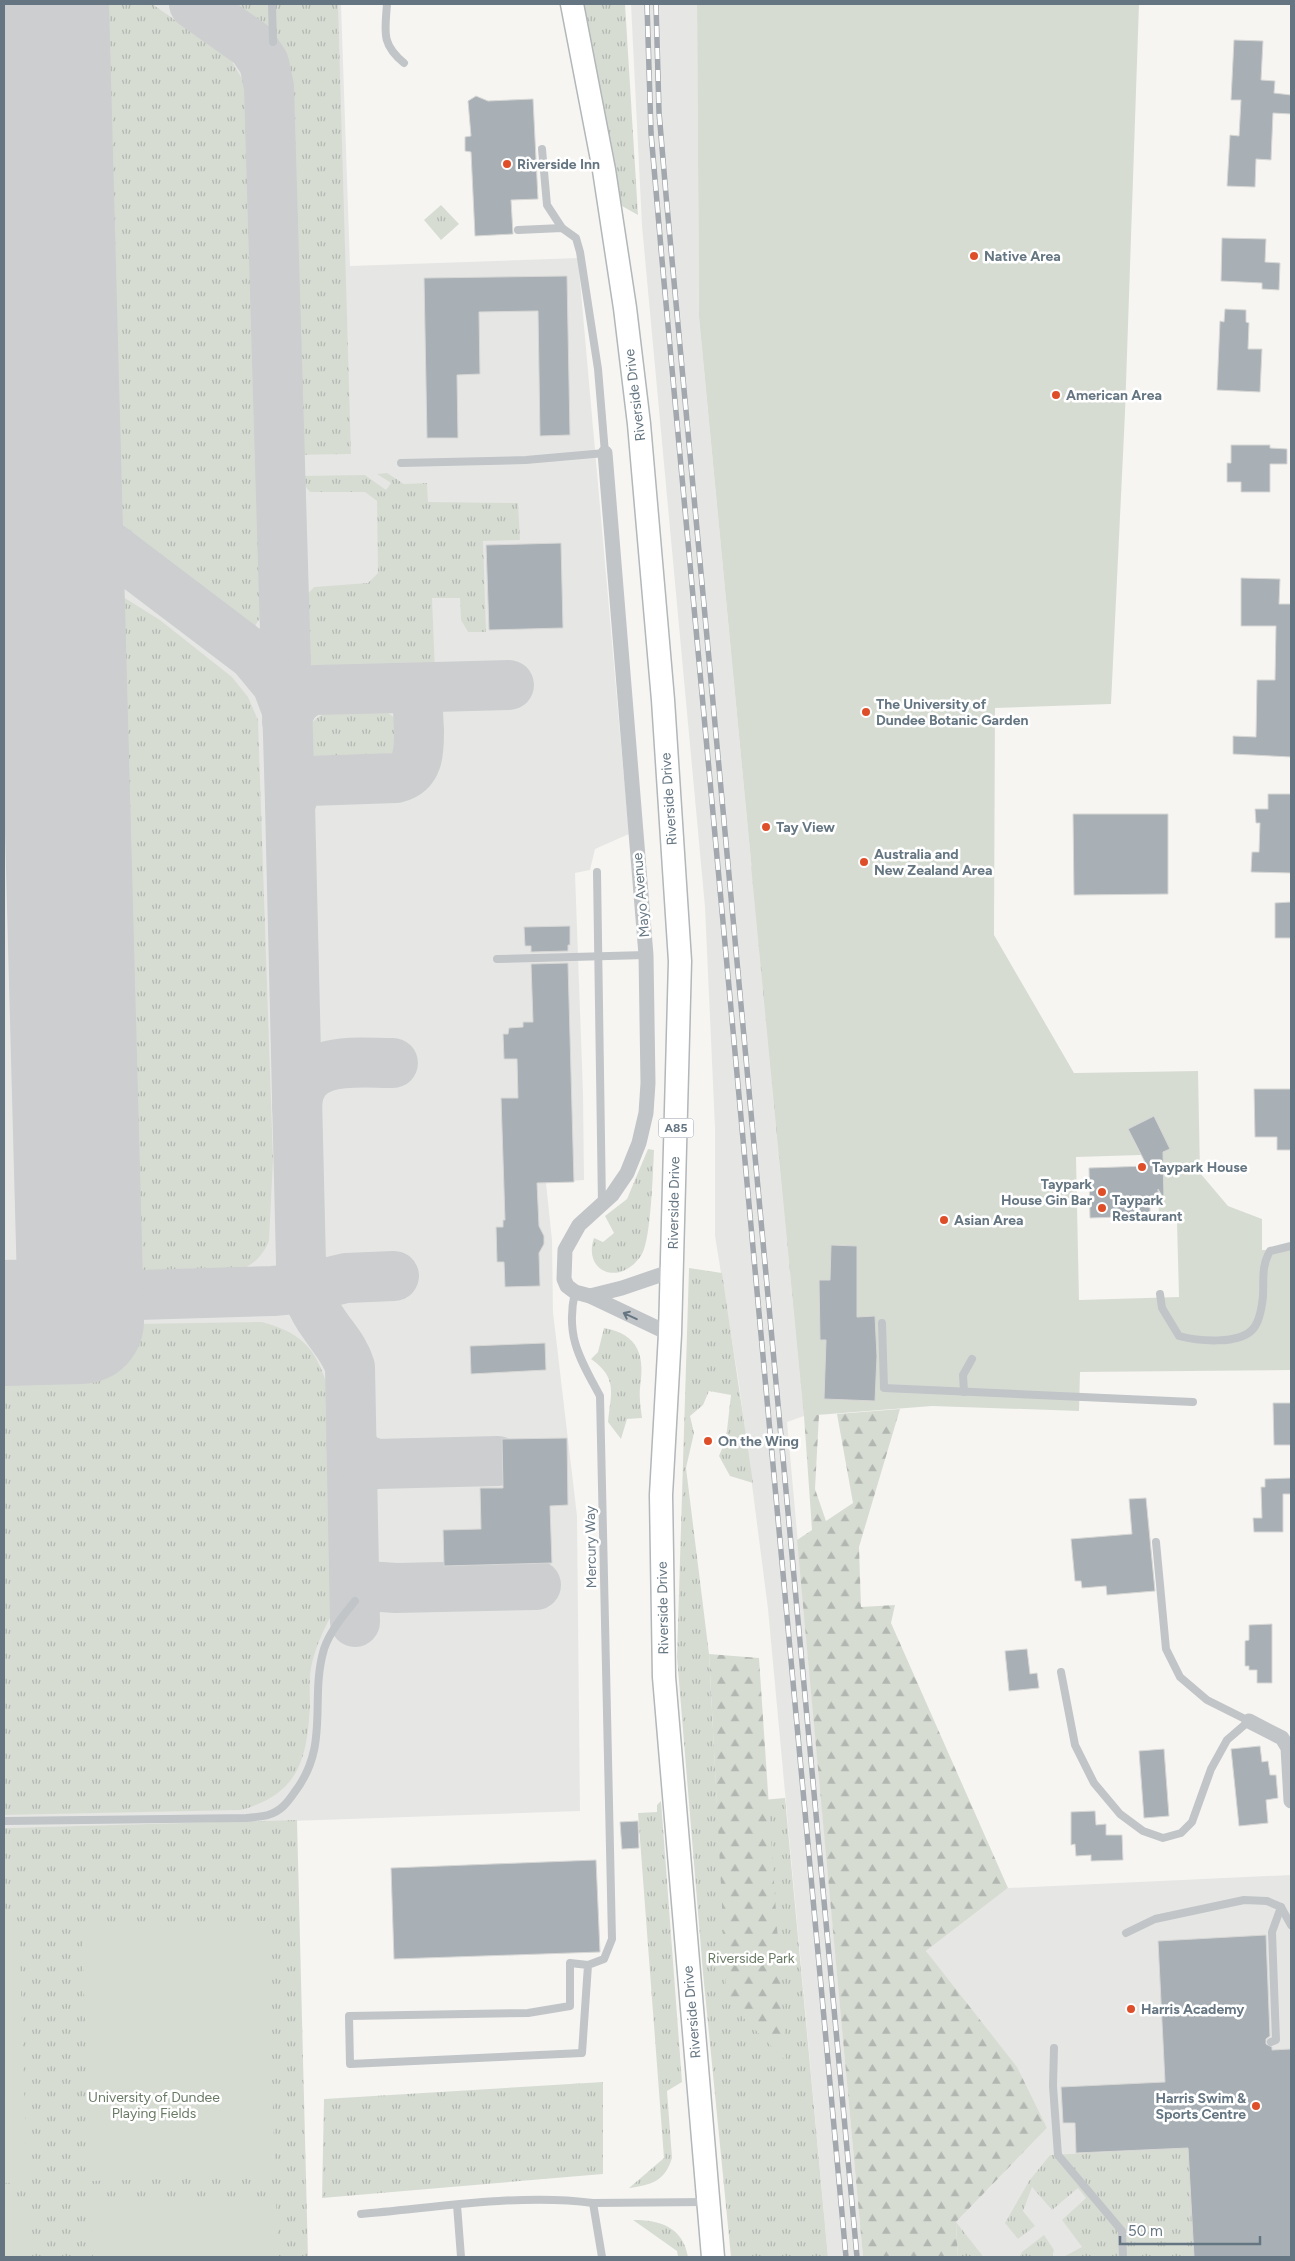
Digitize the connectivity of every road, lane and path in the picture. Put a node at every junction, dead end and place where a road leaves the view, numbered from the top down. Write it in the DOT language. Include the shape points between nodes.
graph roads {
  1 [pos="272,4"];
  2 [pos="387,4"];
  3 [pos="572,4"];
  4 [pos="273,42"];
  5 [pos="404,63"];
  6 [pos="542,149"];
  7 [pos="562,228"];
  8 [pos="518,230"];
  9 [pos="605,453"];
  10 [pos="401,462"];
  11 [pos="597,872"];
  12 [pos="646,954"];
  13 [pos="598,956"];
  14 [pos="497,959"];
  15 [pos="602,1205"];
  16 [pos="1291,1246"];
  17 [pos="672,1271"];
  18 [pos="575,1292"];
  19 [pos="1160,1294"];
  20 [pos="590,1296"];
  21 [pos="882,1323"];
  22 [pos="670,1334"];
  23 [pos="972,1359"];
  24 [pos="964,1392"];
  25 [pos="1193,1402"];
  26 [pos="1156,1542"];
  27 [pos="355,1601"];
  28 [pos="1061,1672"];
  29 [pos="1249,1721"];
  30 [pos="1291,1802"];
  31 [pos="4,1821"];
  32 [pos="1281,1907"];
  33 [pos="1291,1925"];
  34 [pos="1126,1932"];
  35 [pos="588,1965"];
  36 [pos="1271,2042"];
  37 [pos="1054,2048"];
  38 [pos="708,2202"];
  39 [pos="593,2203"];
  40 [pos="457,2206"];
  41 [pos="361,2214"];
  42 [pos="461,2257"];
  43 [pos="602,2257"];
  44 [pos="713,2257"];
  45 [pos="1123,2257"];
  1 -- 4 [label="lane"];
  2 -- 5 [label="lane" via="386,36 392,52"];
  3 -- 17 [label="main road, Riverside Drive / A85" via="604,170 625,308 641,445 663,700 680,961"];
  6 -- 7 [label="lane" via="547,205"];
  7 -- 8 [label="lane"];
  7 -- 9 [label="lane" via="576,238 580,252 598,369"];
  9 -- 10 [label="lane" via="526,460"];
  9 -- 12 [label="street, Mayo Avenue"];
  11 -- 13 [label="lane"];
  12 -- 13 [label="lane"];
  12 -- 15 [label="street, Mayo Avenue" via="646,1114 627,1173"];
  13 -- 14 [label="lane"];
  13 -- 15 [label="lane"];
  15 -- 18 [label="street, Mayo Avenue" via="579,1225 565,1250 564,1279"];
  16 -- 19 [label="lane" via="1270,1251 1265,1260 1260,1316 1254,1328 1243,1336 1223,1340 1194,1340 1179,1336 1162,1308"];
  17 -- 20 [label="street"];
  17 -- 22 [label="main road, Riverside Drive / A85"];
  18 -- 20 [label="street"];
  18 -- 35 [label="lane, Mercury Way" via="571,1310 574,1345 600,1396 612,1939 604,1959"];
  22 -- 20 [label="street, one-way"];
  21 -- 24 [label="lane" via="884,1388"];
  22 -- 38 [label="main road, Riverside Drive / A85" via="661,1495 664,1677"];
  23 -- 24 [label="lane" via="963,1375"];
  24 -- 25 [label="lane"];
  26 -- 29 [label="lane" via="1166,1649 1180,1678 1207,1700"];
  27 -- 31 [label="lane" via="335,1627 325,1648 320,1668 317,1733 311,1766 283,1808 269,1815 246,1818"];
  28 -- 29 [label="lane" via="1076,1745 1094,1783 1120,1814 1143,1831 1163,1838 1181,1833 1192,1822 1211,1768 1227,1740"];
  29 -- 30 [label="street" via="1282,1738 1288,1748"];
  32 -- 33 [label="lane"];
  32 -- 34 [label="lane" via="1267,1901 1244,1900 1155,1919"];
  32 -- 36 [label="lane" via="1272,1932 1276,2040"];
  35 -- 35 [label="lane, Mercury Way" via="570,1963 570,2006 528,2013 349,2016 350,2064 582,2053"];
  37 -- 45 [label="lane" via="1058,2155 1122,2230"];
  38 -- 39 [label="lane"];
  38 -- 44 [label="main road, Riverside Drive / A85"];
  39 -- 40 [label="lane" via="518,2200"];
  39 -- 43 [label="lane"];
  40 -- 41 [label="lane"];
  40 -- 42 [label="lane"];
}
